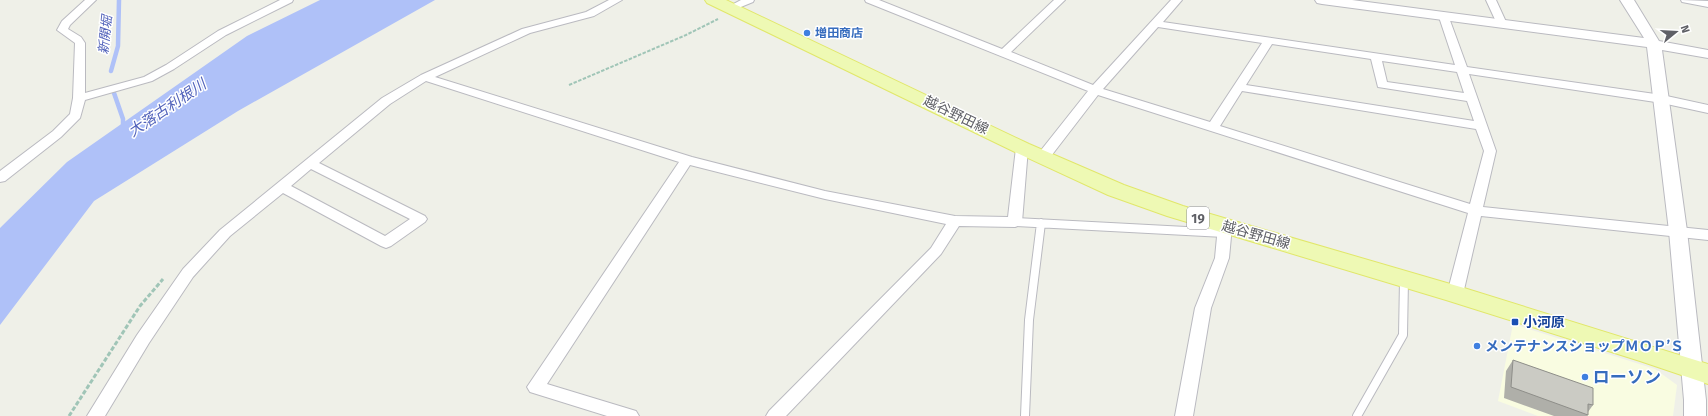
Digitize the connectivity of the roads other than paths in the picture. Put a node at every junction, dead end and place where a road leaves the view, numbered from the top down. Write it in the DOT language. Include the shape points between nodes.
graph roads {
  1 [pos="90,0"];
  2 [pos="288,0"];
  3 [pos="617,0"];
  4 [pos="870,0"];
  5 [pos="1044,0"];
  6 [pos="1177,0"];
  7 [pos="1322,0"];
  8 [pos="1491,0"];
  9 [pos="1627,0"];
  10 [pos="1686,0"];
  11 [pos="1058,2"];
  12 [pos="1708,4"];
  13 [pos="732,5"];
  14 [pos="1444,17"];
  15 [pos="1156,24"];
  16 [pos="1502,24"];
  17 [pos="1269,41"];
  18 [pos="1654,44"];
  19 [pos="1003,54"];
  20 [pos="1708,54"];
  21 [pos="1376,57"];
  22 [pos="1461,69"];
  23 [pos="425,77"];
  24 [pos="1239,87"];
  25 [pos="1095,90"];
  26 [pos="79,98"];
  27 [pos="1471,98"];
  28 [pos="1662,99"];
  29 [pos="1708,109"];
  30 [pos="1481,126"];
  31 [pos="1212,128"];
  32 [pos="1022,148"];
  33 [pos="1043,157"];
  34 [pos="686,160"];
  35 [pos="311,164"];
  36 [pos="0,178"];
  37 [pos="283,187"];
  38 [pos="1476,211"];
  39 [pos="955,221"];
  40 [pos="1014,222"];
  41 [pos="1041,223"];
  42 [pos="1224,230"];
  43 [pos="1678,231"];
  44 [pos="1708,235"];
  45 [pos="1404,280"];
  46 [pos="1455,294"];
  47 [pos="1700,371"];
  48 [pos="96,416"];
  49 [pos="630,416"];
  50 [pos="775,416"];
  51 [pos="1025,416"];
  52 [pos="1184,416"];
  53 [pos="1357,416"];
  54 [pos="1695,416"];
  1 -- 26 [label="street" via="62,30 80,43"];
  2 -- 26 [label="street" via="222,33 148,79"];
  3 -- 23 [label="street" via="590,14 526,31"];
  4 -- 19 [label="street"];
  5 -- 11 [label="street"];
  6 -- 15 [label="street"];
  7 -- 14 [label="street"];
  8 -- 16 [label="street"];
  9 -- 18 [label="street"];
  10 -- 12 [label="street"];
  11 -- 19 [label="street"];
  13 -- 32 [label="main road, 越谷野田線 / 19"];
  14 -- 16 [label="street"];
  14 -- 22 [label="street"];
  15 -- 17 [label="street"];
  15 -- 25 [label="street"];
  16 -- 18 [label="street"];
  17 -- 21 [label="street"];
  17 -- 24 [label="street"];
  18 -- 20 [label="street"];
  18 -- 28 [label="street"];
  19 -- 25 [label="street"];
  21 -- 22 [label="street"];
  21 -- 27 [label="street" via="1382,85"];
  22 -- 27 [label="street"];
  22 -- 28 [label="street"];
  23 -- 34 [label="street"];
  23 -- 35 [label="street" via="386,101"];
  24 -- 30 [label="street"];
  24 -- 31 [label="street"];
  25 -- 31 [label="street"];
  25 -- 33 [label="street"];
  26 -- 36 [label="street" via="76,115 57,134"];
  27 -- 30 [label="street"];
  28 -- 29 [label="street"];
  28 -- 43 [label="street"];
  30 -- 38 [label="street" via="1490,151"];
  31 -- 38 [label="street"];
  32 -- 33 [label="main road, 越谷野田線 / 19"];
  32 -- 40 [label="street"];
  33 -- 42 [label="main road, 越谷野田線 / 19" via="1116,190"];
  34 -- 39 [label="street" via="825,194"];
  34 -- 49 [label="street" via="536,387"];
  35 -- 37 [label="street"];
  35 -- 37 [label="street" via="420,219 386,242"];
  37 -- 48 [label="street" via="225,233 188,272"];
  38 -- 43 [label="street"];
  38 -- 46 [label="street"];
  39 -- 40 [label="street"];
  39 -- 50 [label="street" via="936,251"];
  40 -- 41 [label="lane"];
  41 -- 42 [label="lane"];
  41 -- 51 [label="lane" via="1029,320"];
  42 -- 45 [label="main road, 越谷野田線 / 19"];
  42 -- 52 [label="street" via="1222,258 1203,308"];
  43 -- 44 [label="street"];
  43 -- 47 [label="street"];
  45 -- 46 [label="main road, 越谷野田線 / 19"];
  45 -- 53 [label="lane" via="1403,335"];
  46 -- 47 [label="main road, 越谷野田線 / 19"];
  47 -- 54 [label="street"];
}
